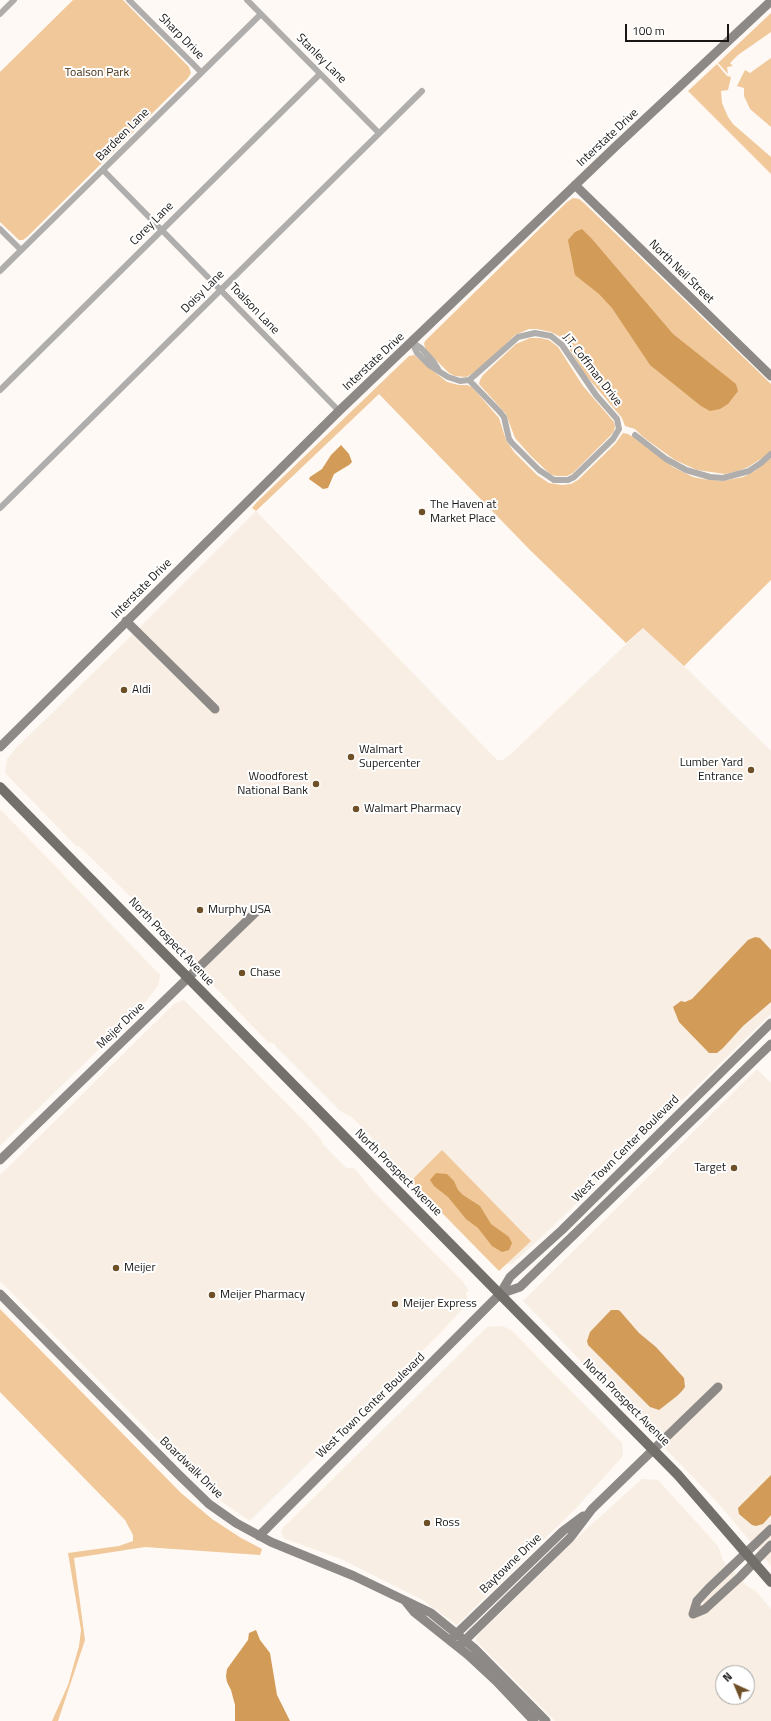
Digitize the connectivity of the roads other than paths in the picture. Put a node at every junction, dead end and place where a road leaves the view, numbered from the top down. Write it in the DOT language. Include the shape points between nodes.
graph roads {
  1 [pos="14,0"];
  2 [pos="129,0"];
  3 [pos="247,0"];
  4 [pos="771,1"];
  5 [pos="0,14"];
  6 [pos="261,14"];
  7 [pos="201,72"];
  8 [pos="320,74"];
  9 [pos="422,92"];
  10 [pos="380,133"];
  11 [pos="103,170"];
  12 [pos="575,185"];
  13 [pos="0,229"];
  14 [pos="162,230"];
  15 [pos="21,250"];
  16 [pos="0,271"];
  17 [pos="220,290"];
  18 [pos="412,342"];
  19 [pos="771,376"];
  20 [pos="469,380"];
  21 [pos="0,390"];
  22 [pos="339,411"];
  23 [pos="635,435"];
  24 [pos="771,454"];
  25 [pos="0,508"];
  26 [pos="126,622"];
  27 [pos="215,709"];
  28 [pos="0,747"];
  29 [pos="0,787"];
  30 [pos="258,909"];
  31 [pos="188,978"];
  32 [pos="771,1023"];
  33 [pos="771,1044"];
  34 [pos="0,1160"];
  35 [pos="0,1294"];
  36 [pos="500,1294"];
  37 [pos="718,1387"];
  38 [pos="653,1449"];
  39 [pos="592,1509"];
  40 [pos="771,1529"];
  41 [pos="259,1536"];
  42 [pos="771,1545"];
  43 [pos="746,1553"];
  44 [pos="754,1563"];
  45 [pos="771,1582"];
  46 [pos="501,1590"];
  47 [pos="508,1598"];
  48 [pos="454,1637"];
  49 [pos="462,1643"];
  50 [pos="534,1721"];
  51 [pos="546,1721"];
  1 -- 5 [label="street"];
  2 -- 7 [label="street, Sharp Drive"];
  3 -- 6 [label="street, Stanley Lane"];
  4 -- 12 [label="main road, Interstate Drive"];
  6 -- 7 [label="street, Bardeen Lane"];
  6 -- 8 [label="street, Stanley Lane"];
  7 -- 11 [label="street, Bardeen Lane"];
  8 -- 10 [label="street, Stanley Lane"];
  8 -- 14 [label="street, Corey Lane"];
  9 -- 10 [label="street, Doisy Lane"];
  10 -- 17 [label="street, Doisy Lane"];
  11 -- 14 [label="street, Toalson Lane"];
  11 -- 15 [label="street, Bardeen Lane"];
  12 -- 18 [label="main road, Interstate Drive"];
  12 -- 19 [label="main road, North Neil Street"];
  13 -- 15 [label="street"];
  14 -- 17 [label="street, Toalson Lane"];
  14 -- 21 [label="street, Corey Lane"];
  15 -- 16 [label="street, Bardeen Lane"];
  17 -- 22 [label="street, Toalson Lane"];
  17 -- 25 [label="street, Doisy Lane"];
  18 -- 20 [label="street" via="421,348 439,371 454,380"];
  18 -- 22 [label="main road, Interstate Drive"];
  20 -- 20 [label="street, J.T. Coffman Drive" via="518,337 535,333 546,334 562,345 596,395 617,419 619,429 613,440 574,477 568,480 554,480 539,470 512,443 504,417"];
  22 -- 26 [label="main road, Interstate Drive"];
  23 -- 24 [label="street" via="686,470 710,477 723,478 749,470"];
  26 -- 27 [label="main road"];
  26 -- 28 [label="main road, Interstate Drive"];
  29 -- 31 [label="main road, North Prospect Avenue"];
  30 -- 31 [label="main road, Meijer Drive"];
  31 -- 34 [label="main road, Meijer Drive"];
  31 -- 36 [label="main road, North Prospect Avenue"];
  32 -- 36 [label="main road, West Town Center Boulevard" via="562,1230 510,1277"];
  33 -- 36 [label="main road, West Town Center Boulevard" via="520,1287"];
  35 -- 41 [label="main road, Boardwalk Drive" via="193,1489 225,1516"];
  36 -- 38 [label="main road, North Prospect Avenue"];
  36 -- 41 [label="main road, West Town Center Boulevard"];
  37 -- 38 [label="main road, Baytowne Drive"];
  38 -- 39 [label="main road, Baytowne Drive"];
  38 -- 43 [label="main road, North Prospect Avenue"];
  39 -- 46 [label="main road, Baytowne Drive" via="563,1531"];
  39 -- 47 [label="main road, Baytowne Drive" via="570,1538"];
  40 -- 43 [label="main road"];
  41 -- 48 [label="main road, Boardwalk Drive" via="406,1601 414,1612"];
  42 -- 44 [label="main road"];
  43 -- 44 [label="main road, North Prospect Avenue"];
  43 -- 44 [label="main road" via="697,1601 693,1614 705,1610"];
  44 -- 45 [label="main road, North Prospect Avenue"];
  46 -- 47 [label="street"];
  46 -- 48 [label="main road, Baytowne Drive"];
  47 -- 49 [label="main road, Baytowne Drive"];
  48 -- 49 [label="main road, Boardwalk Drive"];
  49 -- 50 [label="main road"];
  49 -- 51 [label="main road" via="502,1675"];
}
